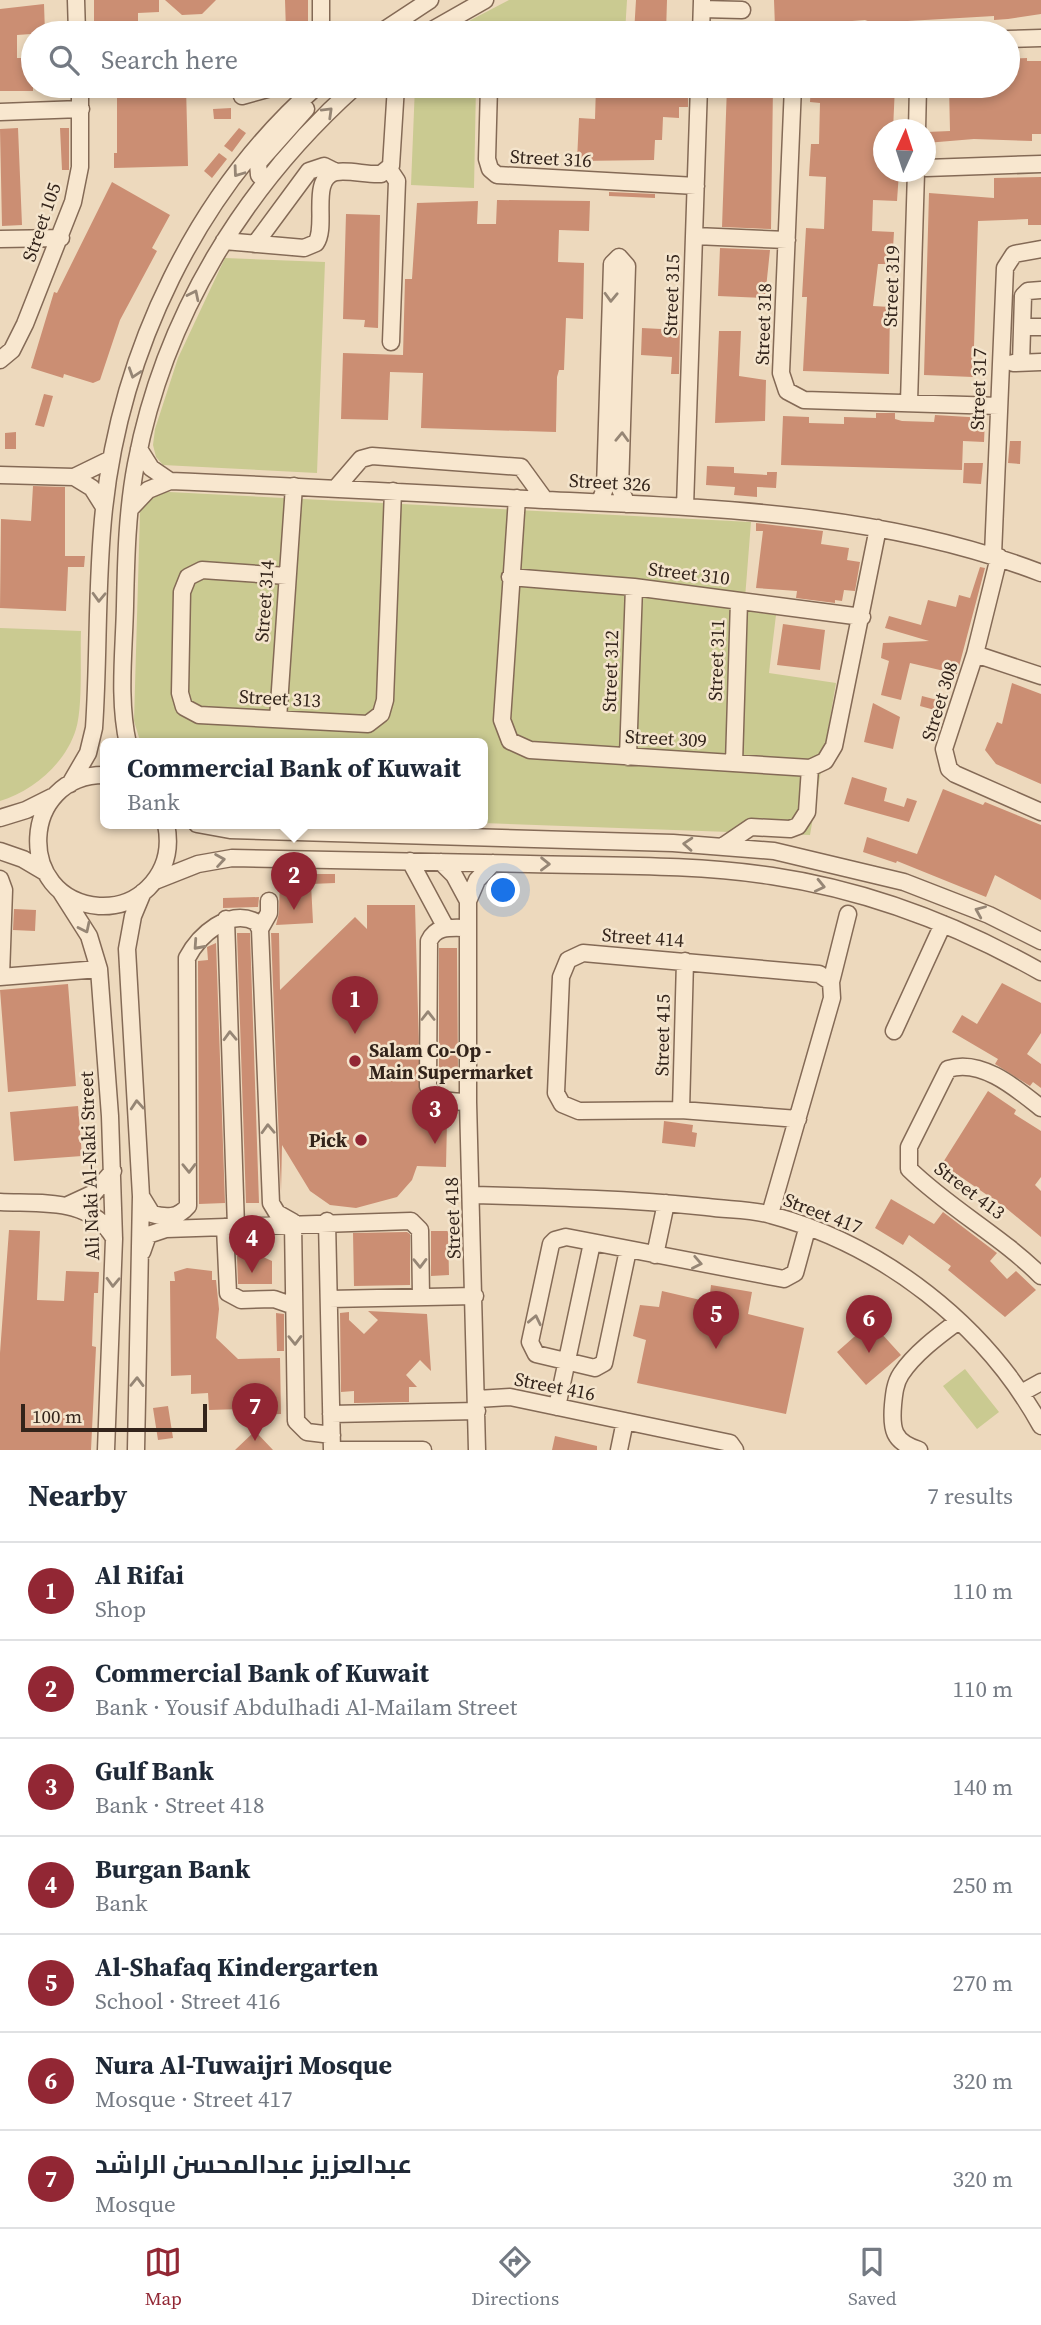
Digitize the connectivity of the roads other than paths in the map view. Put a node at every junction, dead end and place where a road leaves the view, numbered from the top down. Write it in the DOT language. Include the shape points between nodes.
graph roads {
  1 [pos="76,0"];
  2 [pos="321,0"];
  3 [pos="430,0"];
  4 [pos="485,0"];
  5 [pos="702,5"];
  6 [pos="467,6"];
  7 [pos="742,10"];
  8 [pos="77,21"];
  9 [pos="321,21"];
  10 [pos="398,21"];
  11 [pos="444,21"];
  12 [pos="1041,38"];
  13 [pos="1020,39"];
  14 [pos="81,98"];
  15 [pos="299,98"];
  16 [pos="315,98"];
  17 [pos="343,98"];
  18 [pos="396,98"];
  19 [pos="489,98"];
  20 [pos="699,98"];
  21 [pos="793,98"];
  22 [pos="918,98"];
  23 [pos="81,109"];
  24 [pos="0,112"];
  25 [pos="917,119"];
  26 [pos="1041,164"];
  27 [pos="936,167"];
  28 [pos="389,169"];
  29 [pos="336,172"];
  30 [pos="265,181"];
  31 [pos="916,182"];
  32 [pos="696,186"];
  33 [pos="695,236"];
  34 [pos="61,237"];
  35 [pos="0,239"];
  36 [pos="787,240"];
  37 [pos="223,241"];
  38 [pos="255,244"];
  39 [pos="1041,249"];
  40 [pos="1041,290"];
  41 [pos="1023,327"];
  42 [pos="1041,327"];
  43 [pos="391,342"];
  44 [pos="0,360"];
  45 [pos="1041,362"];
  46 [pos="1000,363"];
  47 [pos="1021,363"];
  48 [pos="909,402"];
  49 [pos="999,406"];
  50 [pos="139,449"];
  51 [pos="111,458"];
  52 [pos="0,475"];
  53 [pos="74,477"];
  54 [pos="170,481"];
  55 [pos="294,486"];
  56 [pos="336,488"];
  57 [pos="393,491"];
  58 [pos="517,498"];
  59 [pos="545,500"];
  60 [pos="600,502"];
  61 [pos="627,504"];
  62 [pos="685,507"];
  63 [pos="104,508"];
  64 [pos="130,509"];
  65 [pos="878,528"];
  66 [pos="996,556"];
  67 [pos="1041,573"];
  68 [pos="286,576"];
  69 [pos="510,577"];
  70 [pos="634,587"];
  71 [pos="739,601"];
  72 [pos="862,617"];
  73 [pos="975,654"];
  74 [pos="97,662"];
  75 [pos="124,663"];
  76 [pos="1041,676"];
  77 [pos="278,719"];
  78 [pos="127,738"];
  79 [pos="628,757"];
  80 [pos="734,763"];
  81 [pos="810,768"];
  82 [pos="100,776"];
  83 [pos="63,789"];
  84 [pos="1041,812"];
  85 [pos="0,818"];
  86 [pos="166,829"];
  87 [pos="224,829"];
  88 [pos="723,846"];
  89 [pos="759,849"];
  90 [pos="0,851"];
  91 [pos="410,861"];
  92 [pos="441,862"];
  93 [pos="493,863"];
  94 [pos="45,872"];
  95 [pos="752,874"];
  96 [pos="775,877"];
  97 [pos="0,878"];
  98 [pos="904,882"];
  99 [pos="149,887"];
  100 [pos="61,892"];
  101 [pos="269,901"];
  102 [pos="468,901"];
  103 [pos="848,914"];
  104 [pos="226,919"];
  105 [pos="943,924"];
  106 [pos="446,928"];
  107 [pos="468,928"];
  108 [pos="260,929"];
  109 [pos="1041,941"];
  110 [pos="685,961"];
  111 [pos="99,969"];
  112 [pos="1041,972"];
  113 [pos="1,977"];
  114 [pos="831,982"];
  115 [pos="103,1022"];
  116 [pos="131,1024"];
  117 [pos="894,1031"];
  118 [pos="468,1102"];
  119 [pos="1041,1108"];
  120 [pos="681,1110"];
  121 [pos="798,1119"];
  122 [pos="113,1171"];
  123 [pos="473,1195"];
  124 [pos="141,1196"];
  125 [pos="270,1197"];
  126 [pos="190,1199"];
  127 [pos="0,1202"];
  128 [pos="666,1203"];
  129 [pos="68,1206"];
  130 [pos="770,1214"];
  131 [pos="327,1221"];
  132 [pos="293,1222"];
  133 [pos="225,1227"];
  134 [pos="255,1227"];
  135 [pos="807,1228"];
  136 [pos="114,1239"];
  137 [pos="592,1243"];
  138 [pos="628,1250"];
  139 [pos="655,1255"];
  140 [pos="139,1258"];
  141 [pos="1041,1276"];
  142 [pos="475,1296"];
  143 [pos="421,1297"];
  144 [pos="329,1299"];
  145 [pos="294,1306"];
  146 [pos="957,1322"];
  147 [pos="566,1362"];
  148 [pos="1041,1382"];
  149 [pos="1023,1392"];
  150 [pos="477,1405"];
  151 [pos="557,1407"];
  152 [pos="331,1414"];
  153 [pos="625,1421"];
  154 [pos="1041,1426"];
  155 [pos="332,1445"];
  156 [pos="106,1450"];
  157 [pos="136,1450"];
  158 [pos="423,1450"];
  159 [pos="477,1450"];
  160 [pos="619,1450"];
  161 [pos="735,1450"];
  162 [pos="919,1450"];
  1 -- 8 [label="street"];
  2 -- 9 [label="street"];
  3 -- 10 [label="street"];
  4 -- 6 [label="street"];
  5 -- 7 [label="street"];
  6 -- 11 [label="street"];
  12 -- 13 [label="street"];
  14 -- 23 [label="street, Street 105"];
  15 -- 51 [label="street, one-way" via="252,152 190,244 141,350"];
  16 -- 30 [label="street" via="258,163"];
  30 -- 17 [label="street, one-way"];
  18 -- 28 [label="street"];
  19 -- 32 [label="street, Street 316" via="487,159 497,175"];
  20 -- 32 [label="street, Street 315"];
  21 -- 36 [label="street, Street 318"];
  22 -- 25 [label="street"];
  23 -- 24 [label="street"];
  23 -- 34 [label="street, Street 105" via="80,167"];
  26 -- 27 [label="street"];
  28 -- 29 [label="street" via="377,174"];
  28 -- 43 [label="street" via="397,181"];
  29 -- 38 [label="street" via="324,166 309,171"];
  29 -- 38 [label="street" via="322,187 321,234 316,243 304,248"];
  30 -- 37 [label="street"];
  31 -- 48 [label="street, Street 319"];
  32 -- 33 [label="street, Street 315"];
  33 -- 36 [label="street"];
  33 -- 62 [label="street, Street 315"];
  34 -- 35 [label="street"];
  34 -- 44 [label="street, Street 105" via="17,341"];
  36 -- 48 [label="street, Street 318" via="782,373 787,391 804,400"];
  37 -- 38 [label="street"];
  50 -- 37 [label="street, one-way" via="169,351"];
  39 -- 46 [label="street, Street 317" via="1014,254 1005,268"];
  40 -- 41 [label="street" via="1024,293"];
  41 -- 42 [label="street"];
  41 -- 47 [label="street"];
  45 -- 47 [label="street"];
  46 -- 47 [label="street"];
  46 -- 49 [label="street, Street 317"];
  48 -- 49 [label="street, Street 318"];
  49 -- 66 [label="street, Street 317"];
  50 -- 54 [label="street" via="151,468"];
  50 -- 64 [label="street"];
  51 -- 53 [label="street"];
  51 -- 63 [label="street"];
  52 -- 53 [label="street"];
  53 -- 63 [label="street" via="92,488"];
  54 -- 55 [label="street, Street 326"];
  54 -- 64 [label="street" via="148,490"];
  55 -- 56 [label="street, Street 326"];
  55 -- 68 [label="street, Street 314"];
  56 -- 57 [label="street, Street 326"];
  56 -- 59 [label="street" via="365,456 372,456 521,467"];
  57 -- 58 [label="street, Street 326"];
  57 -- 77 [label="street, Street 313" via="381,713 368,724"];
  58 -- 59 [label="street, Street 326"];
  58 -- 69 [label="street, Street 309"];
  59 -- 60 [label="street, Street 326"];
  60 -- 61 [label="street, Street 326"];
  61 -- 60 [label="street, one-way" via="620,489 627,266 618,257 612,264 605,488"];
  61 -- 62 [label="street, Street 326"];
  62 -- 65 [label="street, Street 326" via="795,515"];
  63 -- 74 [label="street, one-way"];
  64 -- 75 [label="street"];
  65 -- 66 [label="street, Street 326"];
  65 -- 72 [label="street"];
  66 -- 67 [label="street, Street 326"];
  66 -- 73 [label="street, Street 317"];
  68 -- 77 [label="street, Street 314"];
  68 -- 77 [label="street, Street 313" via="202,570 188,577 182,592 180,693 184,707 199,715"];
  69 -- 70 [label="street, Street 310"];
  69 -- 79 [label="street, Street 309" via="502,720 506,734 516,746 530,750"];
  70 -- 71 [label="street, Street 310"];
  70 -- 79 [label="street, Street 312"];
  71 -- 72 [label="street, Street 310"];
  71 -- 80 [label="street, Street 311"];
  72 -- 81 [label="street" via="834,746 825,761"];
  73 -- 76 [label="street, Street 308"];
  73 -- 84 [label="street, Street 308" via="944,749 949,769"];
  74 -- 75 [label="street" via="109,667"];
  74 -- 83 [label="street" via="92,741 83,764"];
  75 -- 78 [label="street"];
  79 -- 80 [label="street, Street 309"];
  80 -- 81 [label="street, Street 309"];
  81 -- 88 [label="street" via="807,813 798,826 751,827"];
  82 -- 83 [label="street"];
  83 -- 85 [label="street" via="26,810"];
  83 -- 94 [label="street" via="46,807 37,839"];
  86 -- 99 [label="street" via="168,851"];
  88 -- 87 [label="street, one-way"];
  88 -- 89 [label="street"];
  89 -- 95 [label="street" via="760,863"];
  89 -- 98 [label="street"];
  90 -- 94 [label="street"];
  91 -- 92 [label="street"];
  99 -- 91 [label="street, one-way" via="198,864 232,858"];
  91 -- 106 [label="street"];
  92 -- 93 [label="street"];
  92 -- 102 [label="street"];
  93 -- 95 [label="street, one-way"];
  93 -- 102 [label="street" via="477,880"];
  94 -- 100 [label="street, Ali Naki Al-Naki Street"];
  95 -- 96 [label="street"];
  96 -- 98 [label="street" via="778,863 788,859"];
  96 -- 105 [label="street, one-way" via="849,892"];
  97 -- 113 [label="street" via="4,886"];
  109 -- 98 [label="street, one-way"];
  99 -- 100 [label="street" via="117,905 102,906"];
  99 -- 116 [label="street" via="128,939"];
  100 -- 111 [label="street, Ali Naki Al-Naki Street, one-way" via="89,936"];
  101 -- 108 [label="street" via="269,913"];
  102 -- 107 [label="street, Street 418"];
  103 -- 114 [label="street"];
  104 -- 108 [label="street" via="250,919"];
  104 -- 126 [label="street, one-way" via="194,946 187,958"];
  133 -- 104 [label="street, one-way"];
  105 -- 112 [label="street"];
  105 -- 117 [label="street"];
  106 -- 107 [label="street"];
  118 -- 106 [label="street, one-way" via="443,1101 428,1086 429,941 432,933"];
  107 -- 118 [label="street, Street 418"];
  125 -- 108 [label="street, one-way"];
  110 -- 114 [label="street, Street 414" via="819,974"];
  110 -- 120 [label="street, Street 415"];
  110 -- 120 [label="street, Street 414" via="583,953 568,960 561,977 556,1093 562,1104 579,1111"];
  111 -- 113 [label="street"];
  111 -- 115 [label="street, Ali Naki Al-Naki Street"];
  114 -- 121 [label="street" via="832,998"];
  115 -- 116 [label="street" via="117,1016"];
  115 -- 122 [label="street, Ali Naki Al-Naki Street"];
  124 -- 116 [label="street, one-way"];
  118 -- 123 [label="street, Street 418"];
  119 -- 141 [label="street, Street 413" via="978,1068 961,1065 948,1069 909,1147 909,1169 924,1184 1016,1251"];
  120 -- 121 [label="street, Street 414"];
  121 -- 130 [label="street"];
  122 -- 129 [label="street" via="94,1193"];
  122 -- 136 [label="street, Ali Naki Al-Naki Street"];
  123 -- 128 [label="street, Street 417"];
  123 -- 142 [label="street, Street 418"];
  124 -- 126 [label="street" via="152,1214 161,1216 182,1213"];
  124 -- 140 [label="street"];
  125 -- 132 [label="street" via="277,1213"];
  125 -- 134 [label="street"];
  126 -- 133 [label="street" via="203,1220"];
  127 -- 129 [label="street"];
  128 -- 130 [label="street, Street 417"];
  128 -- 139 [label="street"];
  129 -- 136 [label="street" via="95,1216"];
  130 -- 135 [label="street, Street 417"];
  131 -- 132 [label="street"];
  131 -- 143 [label="street, one-way" via="411,1221 420,1230"];
  131 -- 144 [label="street"];
  132 -- 134 [label="street"];
  132 -- 145 [label="street"];
  133 -- 134 [label="street"];
  133 -- 140 [label="street" via="155,1230 148,1235"];
  133 -- 145 [label="street" via="228,1293 241,1300 274,1299"];
  139 -- 135 [label="street, one-way" via="784,1279 795,1273"];
  135 -- 146 [label="street, Street 417" via="873,1256 924,1290"];
  136 -- 156 [label="street, Ali Naki Al-Naki Street, one-way"];
  137 -- 138 [label="street"];
  137 -- 147 [label="street"];
  147 -- 137 [label="street, one-way" via="536,1354 531,1346 551,1244 566,1237"];
  138 -- 139 [label="street"];
  138 -- 147 [label="street" via="604,1363 596,1367"];
  157 -- 140 [label="street, one-way"];
  142 -- 143 [label="street"];
  142 -- 150 [label="street, Street 418"];
  143 -- 144 [label="street"];
  144 -- 152 [label="street"];
  145 -- 155 [label="street, one-way" via="296,1421"];
  146 -- 149 [label="street, Street 417"];
  146 -- 162 [label="street" via="902,1372 895,1385 891,1426 902,1443"];
  147 -- 151 [label="street"];
  148 -- 149 [label="street"];
  149 -- 154 [label="street, Street 417"];
  150 -- 151 [label="street, Street 416" via="510,1397"];
  150 -- 152 [label="street, Street 416"];
  150 -- 159 [label="street, Street 418"];
  151 -- 153 [label="street, Street 416"];
  152 -- 155 [label="street"];
  153 -- 160 [label="street"];
  153 -- 161 [label="street, Street 416" via="730,1443"];
  155 -- 158 [label="street"];
}
